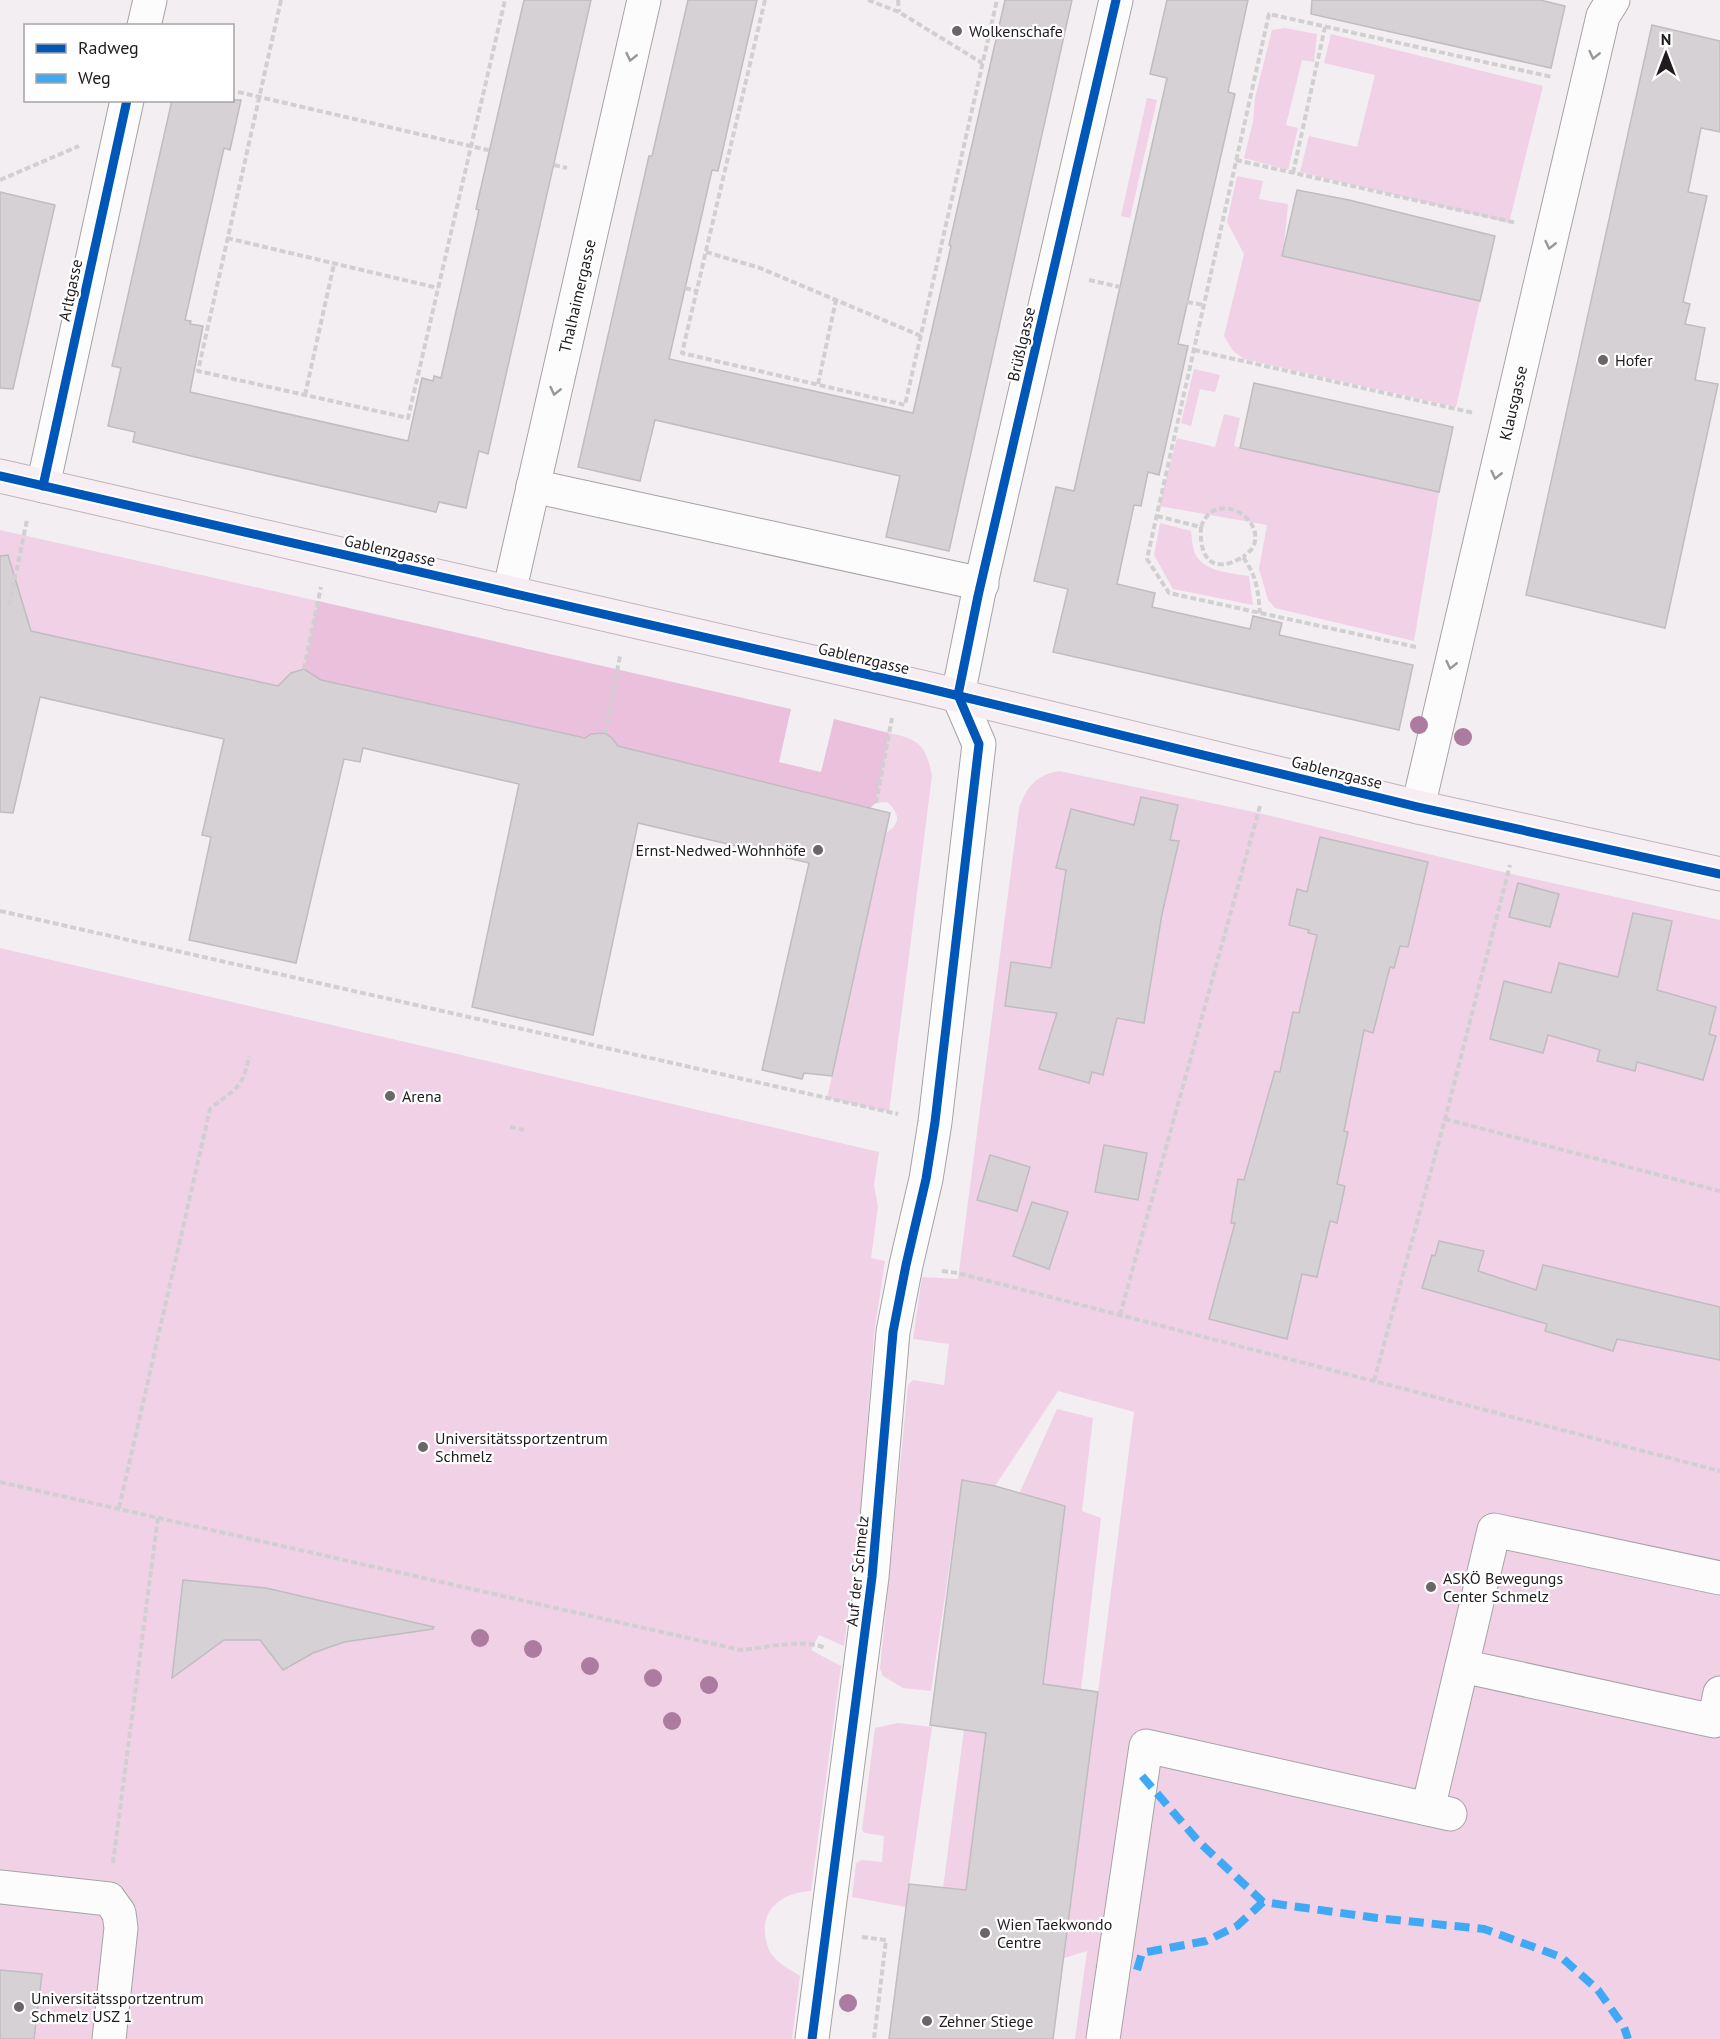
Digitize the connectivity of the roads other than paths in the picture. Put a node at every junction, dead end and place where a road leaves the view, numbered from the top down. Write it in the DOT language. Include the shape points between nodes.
graph roads {
  1 [pos="150,0"];
  2 [pos="644,0"];
  3 [pos="1116,0"];
  4 [pos="1613,0"];
  5 [pos="144,24"];
  6 [pos="124,114"];
  7 [pos="0,477"];
  8 [pos="38,485"];
  9 [pos="534,486"];
  10 [pos="982,584"];
  11 [pos="509,593"];
  12 [pos="958,695"];
  13 [pos="1418,807"];
  14 [pos="1720,874"];
  15 [pos="1720,1578"];
  16 [pos="1462,1666"];
  17 [pos="1720,1693"];
  18 [pos="0,1887"];
  19 [pos="109,2039"];
  20 [pos="812,2039"];
  21 [pos="1103,2039"];
  1 -- 5 [label="street"];
  2 -- 9 [label="street, Thalhaimergasse, one-way"];
  3 -- 10 [label="street, Brüßlgasse"];
  4 -- 13 [label="street, Klausgasse, one-way" via="1603,16"];
  6 -- 8 [label="street, Arltgasse"];
  7 -- 8 [label="main road, Gablenzgasse"];
  8 -- 11 [label="main road, Gablenzgasse"];
  9 -- 10 [label="street"];
  9 -- 11 [label="street, Thalhaimergasse"];
  10 -- 12 [label="street, Brüßlgasse"];
  11 -- 12 [label="main road, Gablenzgasse"];
  12 -- 13 [label="main road, Gablenzgasse"];
  12 -- 20 [label="street, Auf der Schmelz" via="979,744 936,1115 893,1332 861,1664"];
  13 -- 14 [label="main road, Gablenzgasse"];
  15 -- 16 [label="street" via="1494,1530"];
  16 -- 17 [label="street" via="1714,1721"];
  16 -- 21 [label="street" via="1439,1812 1146,1746"];
  18 -- 19 [label="street" via="108,1899 119,1913 121,1928"];
}
